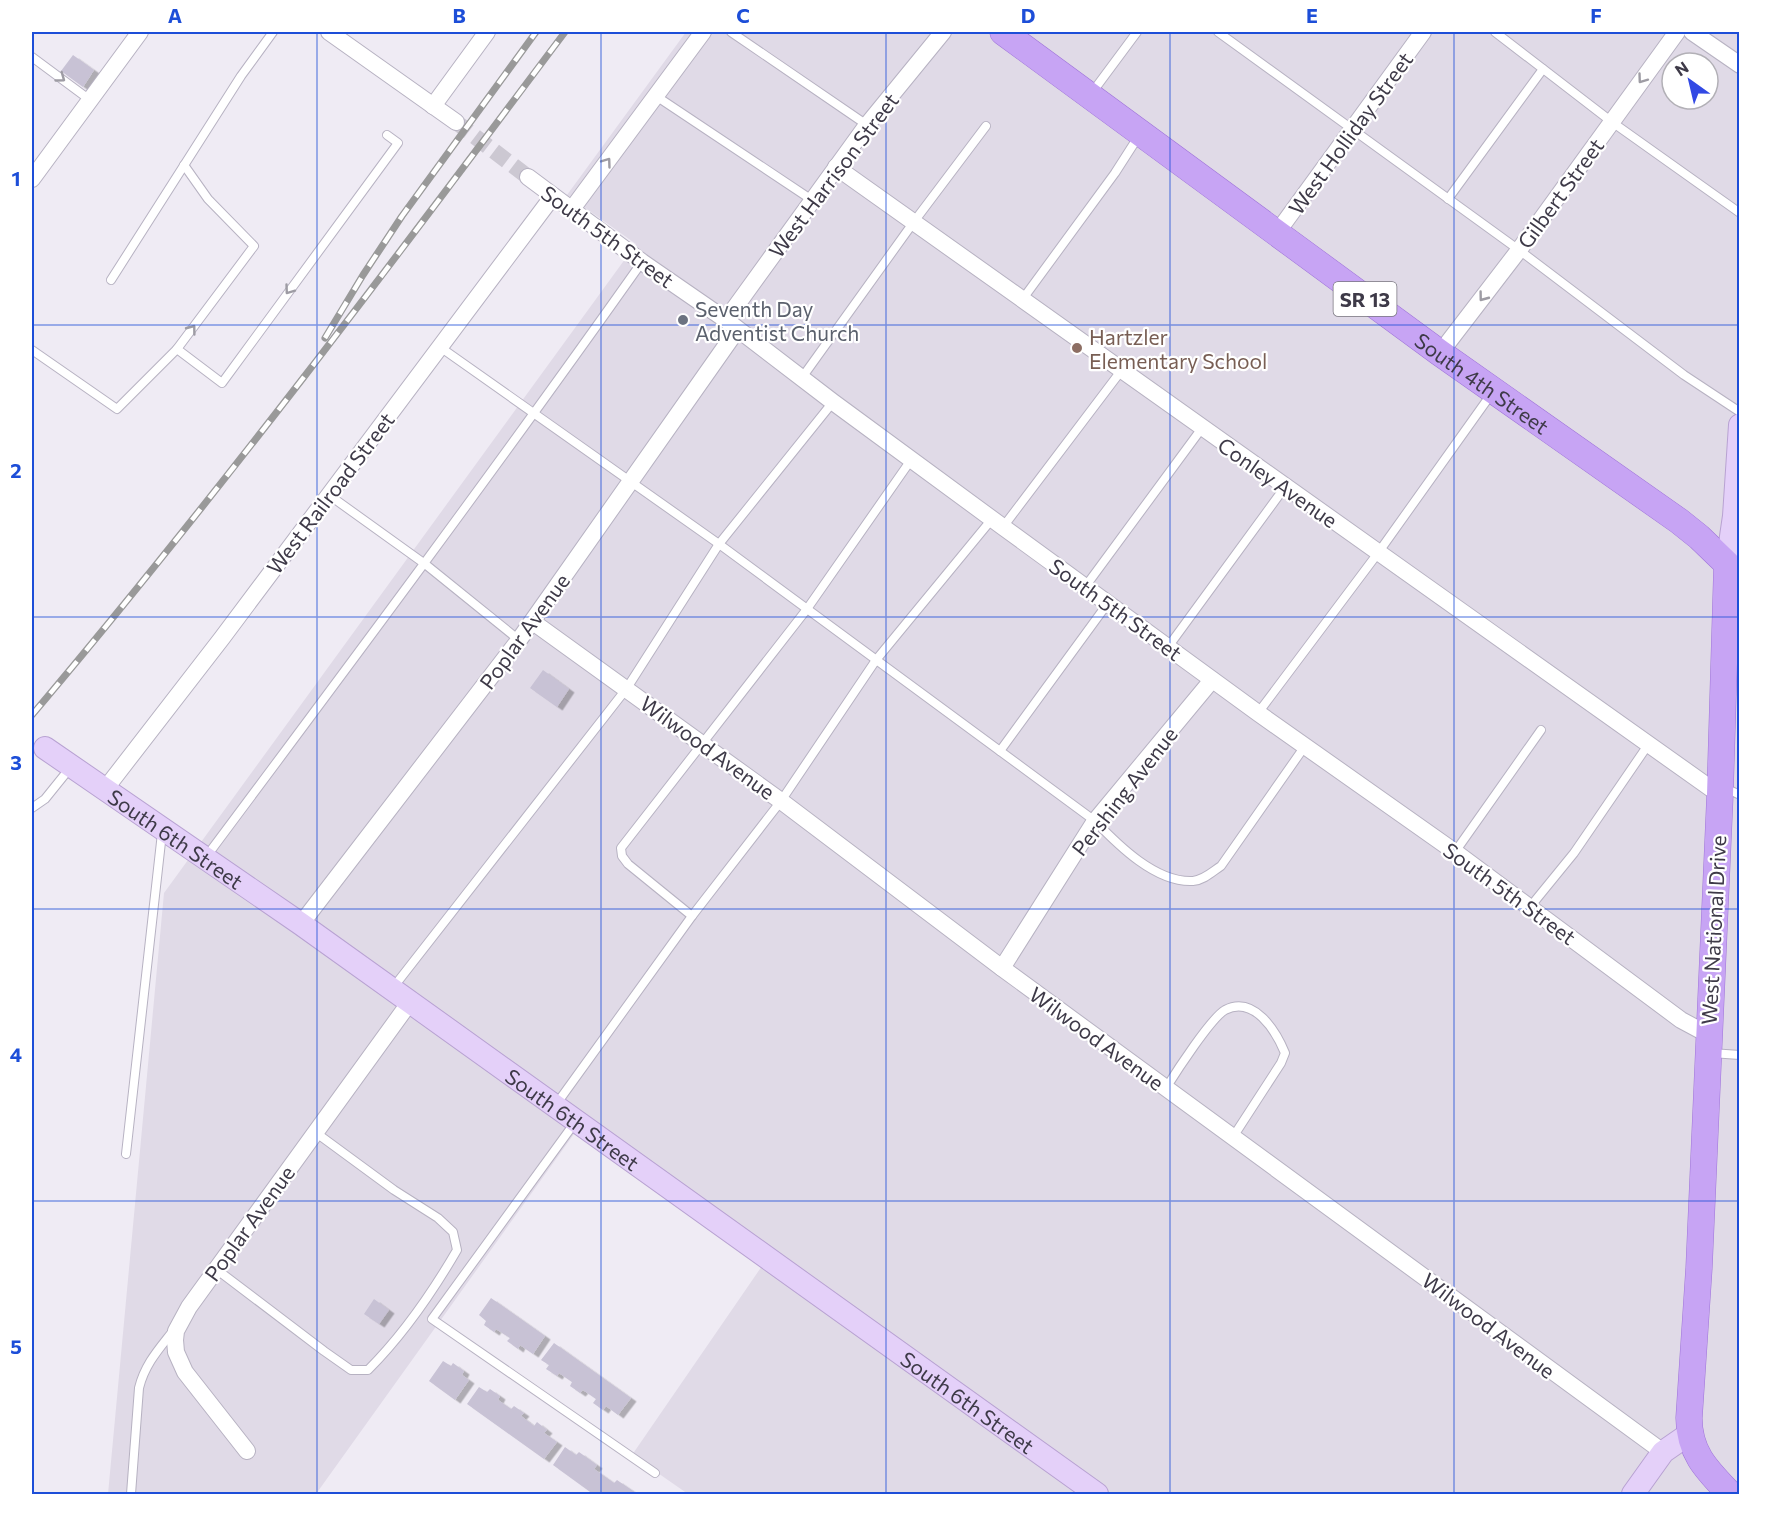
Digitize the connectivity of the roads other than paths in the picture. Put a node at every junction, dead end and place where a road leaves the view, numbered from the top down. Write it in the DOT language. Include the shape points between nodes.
graph roads {
  1 [pos="140,32"];
  2 [pos="273,32"];
  3 [pos="487,32"];
  4 [pos="704,32"];
  5 [pos="731,32"];
  6 [pos="943,32"];
  7 [pos="1003,32"];
  8 [pos="1137,32"];
  9 [pos="1218,32"];
  10 [pos="1424,32"];
  11 [pos="1495,32"];
  12 [pos="1677,32"];
  13 [pos="1692,32"];
  14 [pos="338,34"];
  15 [pos="32,57"];
  16 [pos="1740,65"];
  17 [pos="1543,69"];
  18 [pos="656,96"];
  19 [pos="1090,97"];
  20 [pos="90,100"];
  21 [pos="433,106"];
  22 [pos="456,122"];
  23 [pos="1612,122"];
  24 [pos="867,125"];
  25 [pos="986,126"];
  26 [pos="1353,129"];
  27 [pos="1140,134"];
  28 [pos="387,135"];
  29 [pos="184,165"];
  30 [pos="836,168"];
  31 [pos="528,177"];
  32 [pos="32,179"];
  33 [pos="553,196"];
  34 [pos="1448,199"];
  35 [pos="812,200"];
  36 [pos="572,209"];
  37 [pos="1740,213"];
  38 [pos="913,223"];
  39 [pos="1276,234"];
  40 [pos="1519,250"];
  41 [pos="642,262"];
  42 [pos="111,280"];
  43 [pos="1022,300"];
  44 [pos="731,325"];
  45 [pos="440,347"];
  46 [pos="177,349"];
  47 [pos="32,350"];
  48 [pos="1440,353"];
  49 [pos="1121,370"];
  50 [pos="801,379"];
  51 [pos="1494,390"];
  52 [pos="833,402"];
  53 [pos="1740,412"];
  54 [pos="534,414"];
  55 [pos="1740,425"];
  56 [pos="1202,428"];
  57 [pos="911,460"];
  58 [pos="1738,480"];
  59 [pos="631,482"];
  60 [pos="1285,487"];
  61 [pos="328,494"];
  62 [pos="1737,516"];
  63 [pos="998,523"];
  64 [pos="719,544"];
  65 [pos="1378,553"];
  66 [pos="425,564"];
  67 [pos="1727,564"];
  68 [pos="1085,587"];
  69 [pos="1108,603"];
  70 [pos="807,609"];
  71 [pos="532,622"];
  72 [pos="519,640"];
  73 [pos="1168,647"];
  74 [pos="876,660"];
  75 [pos="1212,680"];
  76 [pos="627,688"];
  77 [pos="1258,713"];
  78 [pos="1541,730"];
  79 [pos="702,745"];
  80 [pos="1648,745"];
  81 [pos="1305,746"];
  82 [pos="45,748"];
  83 [pos="1000,752"];
  84 [pos="72,765"];
  85 [pos="106,788"];
  86 [pos="1726,792"];
  87 [pos="781,801"];
  88 [pos="32,808"];
  89 [pos="1095,821"];
  90 [pos="162,829"];
  91 [pos="1455,852"];
  92 [pos="204,860"];
  93 [pos="1530,907"];
  94 [pos="692,916"];
  95 [pos="301,924"];
  96 [pos="1002,968"];
  97 [pos="401,996"];
  98 [pos="1708,1044"];
  99 [pos="1740,1055"];
  100 [pos="1166,1088"];
  101 [pos="555,1106"];
  102 [pos="576,1121"];
  103 [pos="315,1132"];
  104 [pos="1233,1137"];
  105 [pos="126,1154"];
  106 [pos="216,1269"];
  107 [pos="183,1318"];
  108 [pos="1689,1434"];
  109 [pos="247,1451"];
  110 [pos="1663,1452"];
  111 [pos="655,1473"];
  112 [pos="131,1494"];
  113 [pos="1097,1494"];
  114 [pos="1633,1494"];
  115 [pos="1730,1494"];
  1 -- 20 [label="street"];
  2 -- 29 [label="lane"];
  3 -- 21 [label="street"];
  4 -- 18 [label="street"];
  5 -- 24 [label="lane"];
  6 -- 24 [label="street, West Harrison Street"];
  7 -- 19 [label="main road, South 4th Street / SR 13"];
  8 -- 19 [label="lane"];
  9 -- 26 [label="lane"];
  10 -- 26 [label="street, West Holliday Street"];
  11 -- 17 [label="lane"];
  12 -- 23 [label="street, Gilbert Street, one-way"];
  13 -- 16 [label="street"];
  14 -- 21 [label="street"];
  15 -- 20 [label="lane, one-way"];
  17 -- 23 [label="lane"];
  17 -- 34 [label="lane"];
  18 -- 35 [label="lane"];
  36 -- 18 [label="street, one-way"];
  19 -- 27 [label="main road, South 4th Street / SR 13"];
  20 -- 32 [label="street"];
  21 -- 22 [label="street"];
  23 -- 37 [label="lane"];
  23 -- 40 [label="street, Gilbert Street"];
  24 -- 30 [label="street, West Harrison Street"];
  25 -- 38 [label="lane"];
  26 -- 34 [label="lane"];
  26 -- 39 [label="street, West Holliday Street"];
  27 -- 39 [label="main road, South 4th Street / SR 13"];
  27 -- 43 [label="lane"];
  28 -- 46 [label="lane, one-way" via="398,142 222,383"];
  29 -- 42 [label="lane"];
  46 -- 29 [label="lane, one-way" via="254,246 208,199"];
  30 -- 35 [label="street, West Harrison Street"];
  30 -- 38 [label="street, Conley Avenue"];
  31 -- 33 [label="street, South 5th Street"];
  33 -- 36 [label="street, South 5th Street"];
  33 -- 45 [label="street, West Railroad Street"];
  34 -- 40 [label="lane"];
  35 -- 44 [label="street, West Harrison Street"];
  36 -- 41 [label="street, South 5th Street"];
  38 -- 43 [label="street, Conley Avenue"];
  38 -- 50 [label="lane"];
  39 -- 48 [label="main road, South 4th Street / SR 13"];
  40 -- 48 [label="street, Gilbert Street, one-way"];
  40 -- 53 [label="lane" via="1684,375"];
  41 -- 44 [label="street, South 5th Street"];
  41 -- 54 [label="lane"];
  43 -- 49 [label="street, Conley Avenue"];
  44 -- 50 [label="street, South 5th Street"];
  44 -- 59 [label="street, Poplar Avenue"];
  45 -- 54 [label="lane"];
  45 -- 61 [label="street, West Railroad Street"];
  46 -- 47 [label="lane" via="117,410"];
  48 -- 51 [label="main road, South 4th Street / SR 13"];
  49 -- 56 [label="street, Conley Avenue"];
  49 -- 63 [label="lane"];
  50 -- 52 [label="street, South 5th Street"];
  51 -- 65 [label="lane"];
  51 -- 67 [label="main road, South 4th Street / SR 13" via="1686,526"];
  52 -- 57 [label="street, South 5th Street"];
  52 -- 64 [label="lane"];
  54 -- 59 [label="lane"];
  54 -- 66 [label="lane"];
  55 -- 58 [label="street, West National Drive"];
  56 -- 60 [label="street, Conley Avenue"];
  56 -- 68 [label="lane"];
  57 -- 63 [label="street, South 5th Street"];
  57 -- 70 [label="lane"];
  58 -- 62 [label="street, West National Drive"];
  59 -- 64 [label="lane"];
  59 -- 71 [label="street, Poplar Avenue"];
  60 -- 65 [label="street, Conley Avenue"];
  60 -- 73 [label="lane"];
  61 -- 66 [label="lane"];
  61 -- 85 [label="street, West Railroad Street"];
  62 -- 67 [label="street, West National Drive"];
  63 -- 68 [label="street, South 5th Street"];
  63 -- 74 [label="lane"];
  64 -- 70 [label="lane"];
  64 -- 76 [label="lane"];
  65 -- 77 [label="lane"];
  65 -- 80 [label="street, Conley Avenue"];
  66 -- 72 [label="lane"];
  66 -- 92 [label="lane"];
  67 -- 86 [label="main road, West National Drive"];
  68 -- 69 [label="street, South 5th Street"];
  69 -- 73 [label="street, South 5th Street"];
  69 -- 83 [label="lane"];
  70 -- 74 [label="lane"];
  70 -- 79 [label="lane"];
  71 -- 72 [label="street, Poplar Avenue"];
  71 -- 76 [label="street, Wilwood Avenue"];
  72 -- 95 [label="street, Poplar Avenue"];
  73 -- 75 [label="street, South 5th Street"];
  74 -- 83 [label="lane"];
  74 -- 87 [label="lane"];
  75 -- 77 [label="street, South 5th Street"];
  75 -- 89 [label="street, Pershing Avenue"];
  76 -- 79 [label="street, Wilwood Avenue"];
  76 -- 97 [label="lane"];
  77 -- 81 [label="street, South 5th Street"];
  78 -- 91 [label="lane"];
  79 -- 87 [label="street, Wilwood Avenue"];
  79 -- 94 [label="lane" via="621,848 628,864"];
  80 -- 86 [label="street, Conley Avenue"];
  80 -- 93 [label="lane" via="1574,853"];
  81 -- 89 [label="lane" via="1221,866 1204,878 1172,878 1149,868"];
  81 -- 91 [label="street, South 5th Street"];
  82 -- 84 [label="street, South 6th Street"];
  83 -- 89 [label="lane"];
  84 -- 85 [label="street, South 6th Street"];
  84 -- 88 [label="lane" via="45,799"];
  85 -- 90 [label="street, South 6th Street"];
  86 -- 98 [label="main road, West National Drive"];
  87 -- 94 [label="lane"];
  87 -- 96 [label="street, Wilwood Avenue"];
  89 -- 96 [label="street, Pershing Avenue"];
  90 -- 92 [label="street, South 6th Street"];
  90 -- 105 [label="lane"];
  91 -- 93 [label="street, South 5th Street"];
  92 -- 95 [label="street, South 6th Street"];
  93 -- 98 [label="street, South 5th Street"];
  94 -- 101 [label="lane"];
  95 -- 97 [label="street, South 6th Street"];
  96 -- 100 [label="street, Wilwood Avenue"];
  97 -- 101 [label="street, South 6th Street"];
  97 -- 103 [label="street, Poplar Avenue"];
  98 -- 99 [label="lane"];
  98 -- 108 [label="main road, West National Drive"];
  100 -- 104 [label="street, Wilwood Avenue"];
  100 -- 104 [label="lane" via="1224,1010 1241,1006 1260,1015 1276,1033 1285,1053"];
  101 -- 102 [label="street, South 6th Street"];
  102 -- 111 [label="lane" via="432,1319"];
  102 -- 113 [label="street, South 6th Street"];
  103 -- 106 [label="street, Poplar Avenue"];
  103 -- 106 [label="lane" via="453,1232 457,1250 392,1346 368,1370 351,1370"];
  104 -- 110 [label="street, Wilwood Avenue"];
  106 -- 107 [label="street, Poplar Avenue"];
  107 -- 109 [label="street, Poplar Avenue" via="176,1330 178,1360"];
  107 -- 112 [label="lane" via="143,1373"];
  108 -- 110 [label="street"];
  108 -- 115 [label="main road" via="1698,1457"];
  110 -- 114 [label="street"];
}
